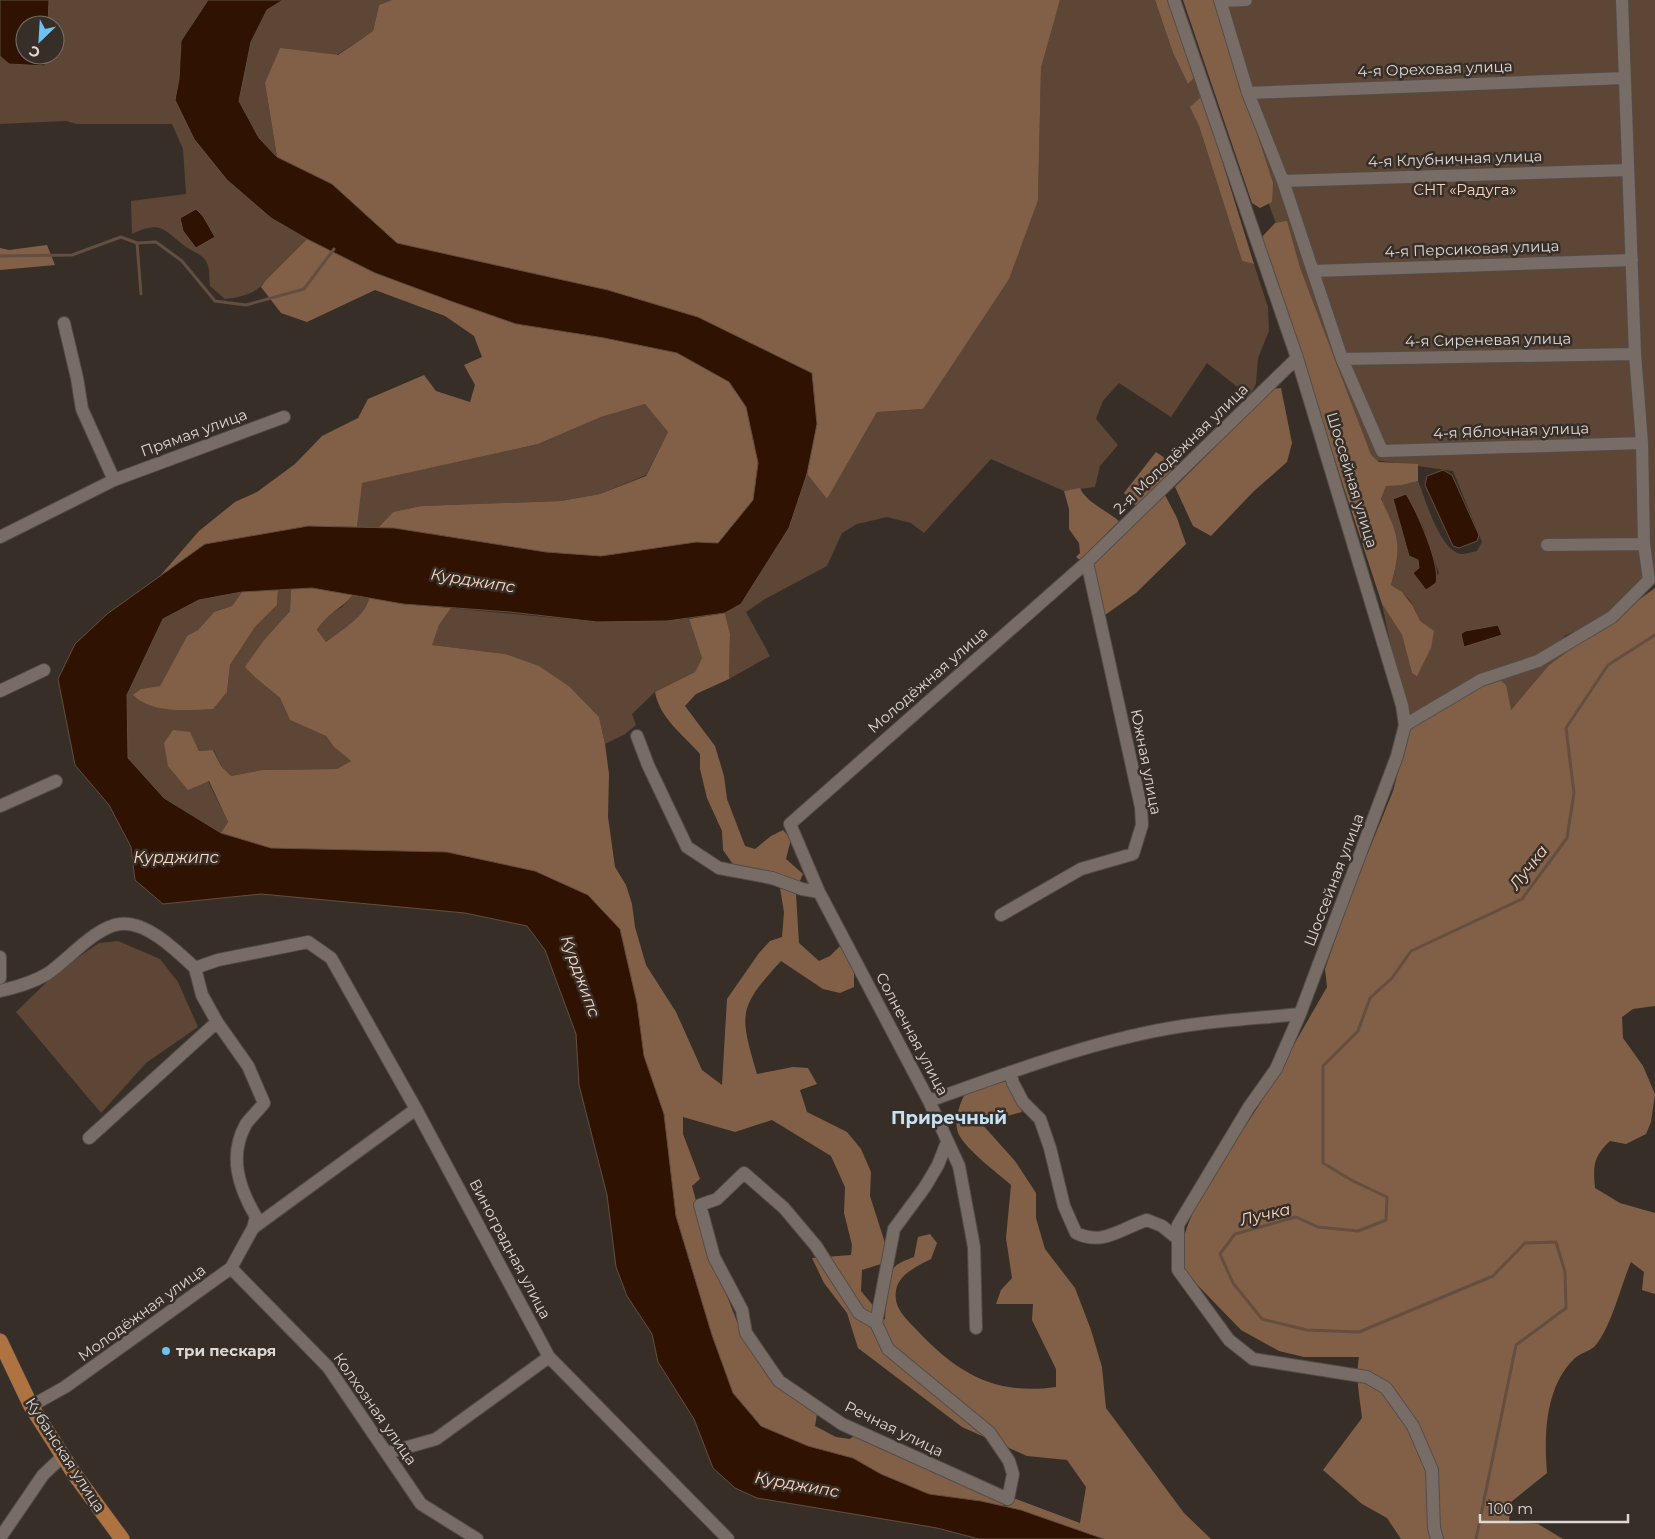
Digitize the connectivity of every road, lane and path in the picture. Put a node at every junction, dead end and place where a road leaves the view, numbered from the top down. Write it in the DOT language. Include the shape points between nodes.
graph roads {
  1 [pos="1174,0"];
  2 [pos="1220,0"];
  3 [pos="1246,0"];
  4 [pos="1622,0"];
  5 [pos="1624,78"];
  6 [pos="1248,93"];
  7 [pos="1628,170"];
  8 [pos="1283,182"];
  9 [pos="1632,260"];
  10 [pos="1313,271"];
  11 [pos="64,324"];
  12 [pos="1635,354"];
  13 [pos="1297,358"];
  14 [pos="1342,359"];
  15 [pos="284,418"];
  16 [pos="1642,443"];
  17 [pos="114,480"];
  18 [pos="0,537"];
  19 [pos="1644,544"];
  20 [pos="1547,545"];
  21 [pos="1087,562"];
  22 [pos="44,670"];
  23 [pos="0,691"];
  24 [pos="1404,725"];
  25 [pos="637,736"];
  26 [pos="56,782"];
  27 [pos="0,806"];
  28 [pos="790,824"];
  29 [pos="819,892"];
  30 [pos="1001,915"];
  31 [pos="0,957"];
  32 [pos="195,968"];
  33 [pos="0,978"];
  34 [pos="0,991"];
  35 [pos="1300,1014"];
  36 [pos="217,1022"];
  37 [pos="1010,1072"];
  38 [pos="929,1101"];
  39 [pos="416,1109"];
  40 [pos="89,1138"];
  41 [pos="947,1142"];
  42 [pos="254,1228"];
  43 [pos="1178,1239"];
  44 [pos="231,1268"];
  45 [pos="876,1323"];
  46 [pos="976,1328"];
  47 [pos="0,1341"];
  48 [pos="550,1357"];
  49 [pos="31,1406"];
  50 [pos="387,1453"];
  51 [pos="63,1456"];
  52 [pos="0,1538"];
  53 [pos="122,1539"];
  54 [pos="477,1539"];
  55 [pos="728,1539"];
  56 [pos="1437,1539"];
  1 -- 13 [label="street, Шоссейная улица"];
  2 -- 3 [label="street"];
  2 -- 6 [label="street"];
  4 -- 5 [label="street"];
  5 -- 6 [label="street, 4-я Ореховая улица"];
  5 -- 7 [label="street"];
  6 -- 8 [label="street"];
  7 -- 8 [label="street, 4-я Клубничная улица"];
  7 -- 9 [label="street"];
  8 -- 10 [label="street"];
  9 -- 10 [label="street, 4-я Персиковая улица"];
  9 -- 12 [label="street"];
  10 -- 14 [label="street"];
  11 -- 17 [label="street" via="82,409"];
  12 -- 14 [label="street, 4-я Сиреневая улица"];
  12 -- 16 [label="street"];
  13 -- 21 [label="street, 2-я Молодёжная улица"];
  13 -- 24 [label="street, Шоссейная улица" via="1402,705"];
  14 -- 16 [label="street, 4-я Яблочная улица" via="1382,451"];
  15 -- 17 [label="street, Прямая улица"];
  16 -- 19 [label="street"];
  17 -- 18 [label="street, Прямая улица"];
  19 -- 20 [label="street"];
  19 -- 24 [label="street" via="1649,580 1612,617 1538,661 1481,680"];
  21 -- 28 [label="street, Молодёжная улица"];
  21 -- 30 [label="street, Южная улица" via="1141,808 1142,825 1133,854 1082,869"];
  22 -- 23 [label="street"];
  24 -- 35 [label="street, Шоссейная улица" via="1397,756 1371,830"];
  25 -- 29 [label="street" via="687,847 719,868 772,878"];
  26 -- 27 [label="street"];
  28 -- 29 [label="street, Солнечная улица"];
  29 -- 38 [label="street, Солнечная улица"];
  31 -- 33 [label="street"];
  32 -- 34 [label="street" via="163,939 143,928 121,924 102,931 47,974"];
  32 -- 36 [label="street" via="202,995"];
  32 -- 39 [label="street, Виноградная улица" via="218,960 308,942 331,958"];
  35 -- 37 [label="street" via="1182,1026 1108,1043"];
  35 -- 43 [label="street, Шоссейная улица" via="1276,1069 1248,1107 1178,1225"];
  36 -- 40 [label="street"];
  36 -- 42 [label="street" via="248,1066 264,1103 246,1124 236,1154 237,1177 256,1217"];
  37 -- 38 [label="street"];
  37 -- 43 [label="street" via="1023,1102 1040,1119 1064,1206 1076,1233 1087,1238 1104,1238 1146,1220 1162,1226"];
  38 -- 41 [label="street, Солнечная улица"];
  39 -- 42 [label="street, Молодёжная улица"];
  39 -- 48 [label="street, Виноградная улица"];
  41 -- 45 [label="street" via="925,1187 894,1229"];
  41 -- 46 [label="street, Солнечная улица" via="959,1166 974,1247"];
  42 -- 44 [label="street, Молодёжная улица"];
  43 -- 56 [label="street, Шоссейная улица" via="1178,1270 1229,1340 1253,1359 1368,1377 1386,1388 1413,1426 1432,1470"];
  44 -- 49 [label="street, Молодёжная улица" via="65,1387"];
  44 -- 50 [label="street, Колхозная улица" via="328,1367"];
  45 -- 45 [label="street, Речная улица" via="859,1313 816,1246 784,1208 744,1173 717,1199 700,1205 714,1257 742,1310 746,1333 779,1381 842,1424 1008,1499 1013,1474 1009,1461 990,1433 888,1349"];
  47 -- 49 [label="main road, Кубанская улица"];
  48 -- 50 [label="street" via="436,1439"];
  48 -- 55 [label="street, Виноградная улица"];
  49 -- 51 [label="main road, Кубанская улица"];
  50 -- 54 [label="street, Колхозная улица" via="421,1504"];
  51 -- 52 [label="street" via="43,1475"];
  51 -- 53 [label="main road, Кубанская улица"];
}
